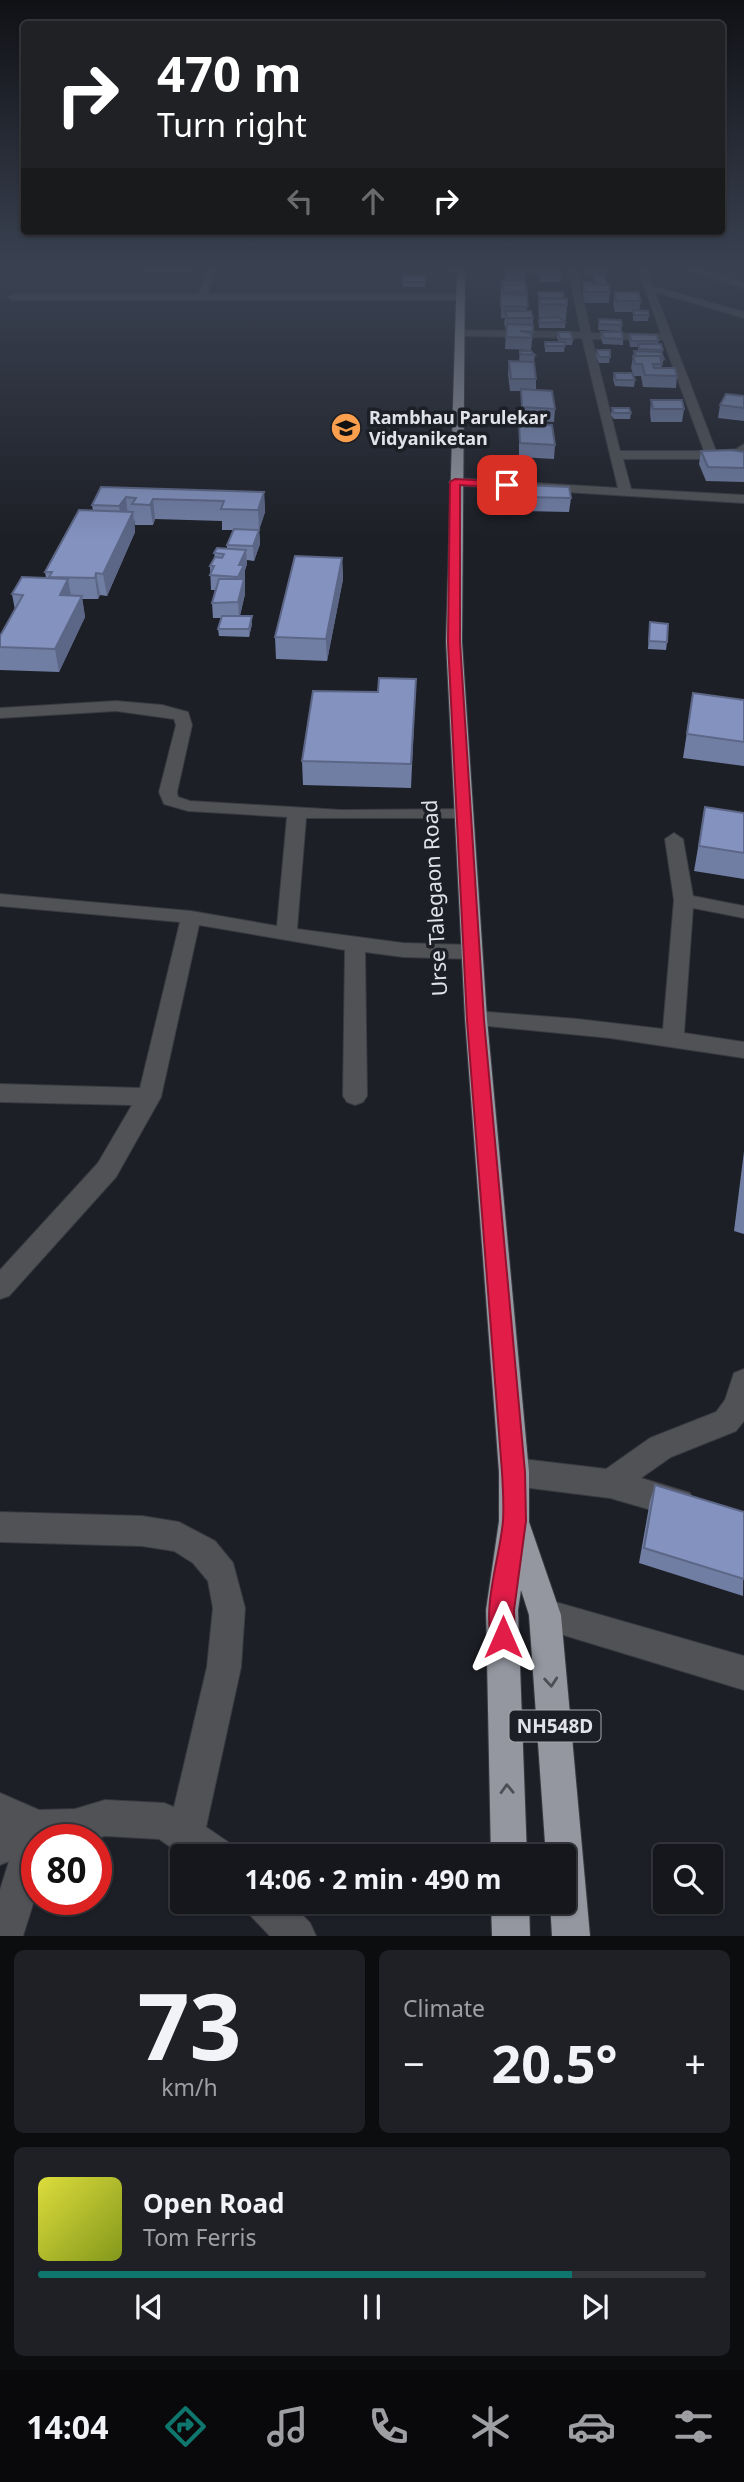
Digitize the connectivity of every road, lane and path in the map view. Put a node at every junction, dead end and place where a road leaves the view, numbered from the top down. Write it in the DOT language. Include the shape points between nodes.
graph roads {
  1 [pos="459,359"];
  2 [pos="593,359"];
  3 [pos="674,359"];
  4 [pos="744,448"];
  5 [pos="616,455"];
  6 [pos="711,455"];
  7 [pos="455,482"];
  8 [pos="626,493"];
  9 [pos="744,499"];
  10 [pos="0,713"];
  11 [pos="297,813"];
  12 [pos="464,813"];
  13 [pos="674,839"];
  14 [pos="0,900"];
  15 [pos="684,900"];
  16 [pos="744,912"];
  17 [pos="191,917"];
  18 [pos="286,934"];
  19 [pos="355,944"];
  20 [pos="472,952"];
  21 [pos="475,1020"];
  22 [pos="673,1038"];
  23 [pos="744,1050"];
  24 [pos="0,1093"];
  25 [pos="355,1096"];
  26 [pos="149,1097"];
  27 [pos="0,1288"];
  28 [pos="744,1382"];
  29 [pos="514,1472"];
  30 [pos="610,1484"];
  31 [pos="707,1510"];
  32 [pos="514,1521"];
  33 [pos="0,1527"];
  34 [pos="545,1615"];
  35 [pos="744,1673"];
  36 [pos="0,1811"];
  37 [pos="29,1824"];
  38 [pos="85,1824"];
  39 [pos="186,1834"];
  40 [pos="21,1836"];
  41 [pos="200,1844"];
  42 [pos="509,1844"];
  43 [pos="0,1847"];
  44 [pos="21,1882"];
  45 [pos="275,1914"];
  46 [pos="510,1914"];
  47 [pos="4,1936"];
  48 [pos="297,1936"];
  49 [pos="511,1936"];
  50 [pos="572,1936"];
  1 -- 7 [label="highway, Urse Talegaon Road / NH548D"];
  2 -- 5 [label="street"];
  3 -- 6 [label="street"];
  4 -- 6 [label="street"];
  5 -- 6 [label="street"];
  5 -- 8 [label="street"];
  7 -- 8 [label="street"];
  7 -- 12 [label="highway, Urse Talegaon Road / NH548D" via="454,642"];
  8 -- 9 [label="street"];
  10 -- 11 [label="street" via="106,707 169,711 182,716 184,725 170,800 188,806"];
  11 -- 12 [label="street"];
  11 -- 18 [label="street"];
  12 -- 20 [label="highway, Urse Talegaon Road / NH548D"];
  13 -- 15 [label="street"];
  14 -- 17 [label="street"];
  15 -- 16 [label="street"];
  15 -- 22 [label="street"];
  17 -- 18 [label="street"];
  17 -- 26 [label="street"];
  18 -- 19 [label="street"];
  19 -- 20 [label="street"];
  19 -- 25 [label="street"];
  20 -- 21 [label="highway, Urse Talegaon Road / NH548D"];
  21 -- 22 [label="street" via="539,1022"];
  21 -- 29 [label="highway, Urse Talegaon Road / NH548D"];
  22 -- 23 [label="street"];
  24 -- 26 [label="street"];
  26 -- 27 [label="street" via="107,1170"];
  28 -- 30 [label="street" via="731,1419 713,1431 667,1444"];
  29 -- 30 [label="street"];
  29 -- 32 [label="highway, Urse Talegaon Road / NH548D"];
  30 -- 31 [label="street"];
  32 -- 34 [label="highway, Urse Talegaon Road / NH548D"];
  42 -- 32 [label="highway, Urse Talegaon Road / NH548D, one-way" via="502,1610"];
  33 -- 39 [label="street" via="142,1531 179,1537 204,1552 222,1574 229,1608 223,1667"];
  34 -- 35 [label="street"];
  34 -- 50 [label="highway, Urse Talegaon Road / NH548D, one-way"];
  36 -- 37 [label="street"];
  38 -- 39 [label="street" via="105,1818 164,1821"];
  39 -- 41 [label="street"];
  40 -- 43 [label="street"];
  44 -- 47 [label="street"];
  45 -- 48 [label="street"];
  46 -- 49 [label="highway"];
}
